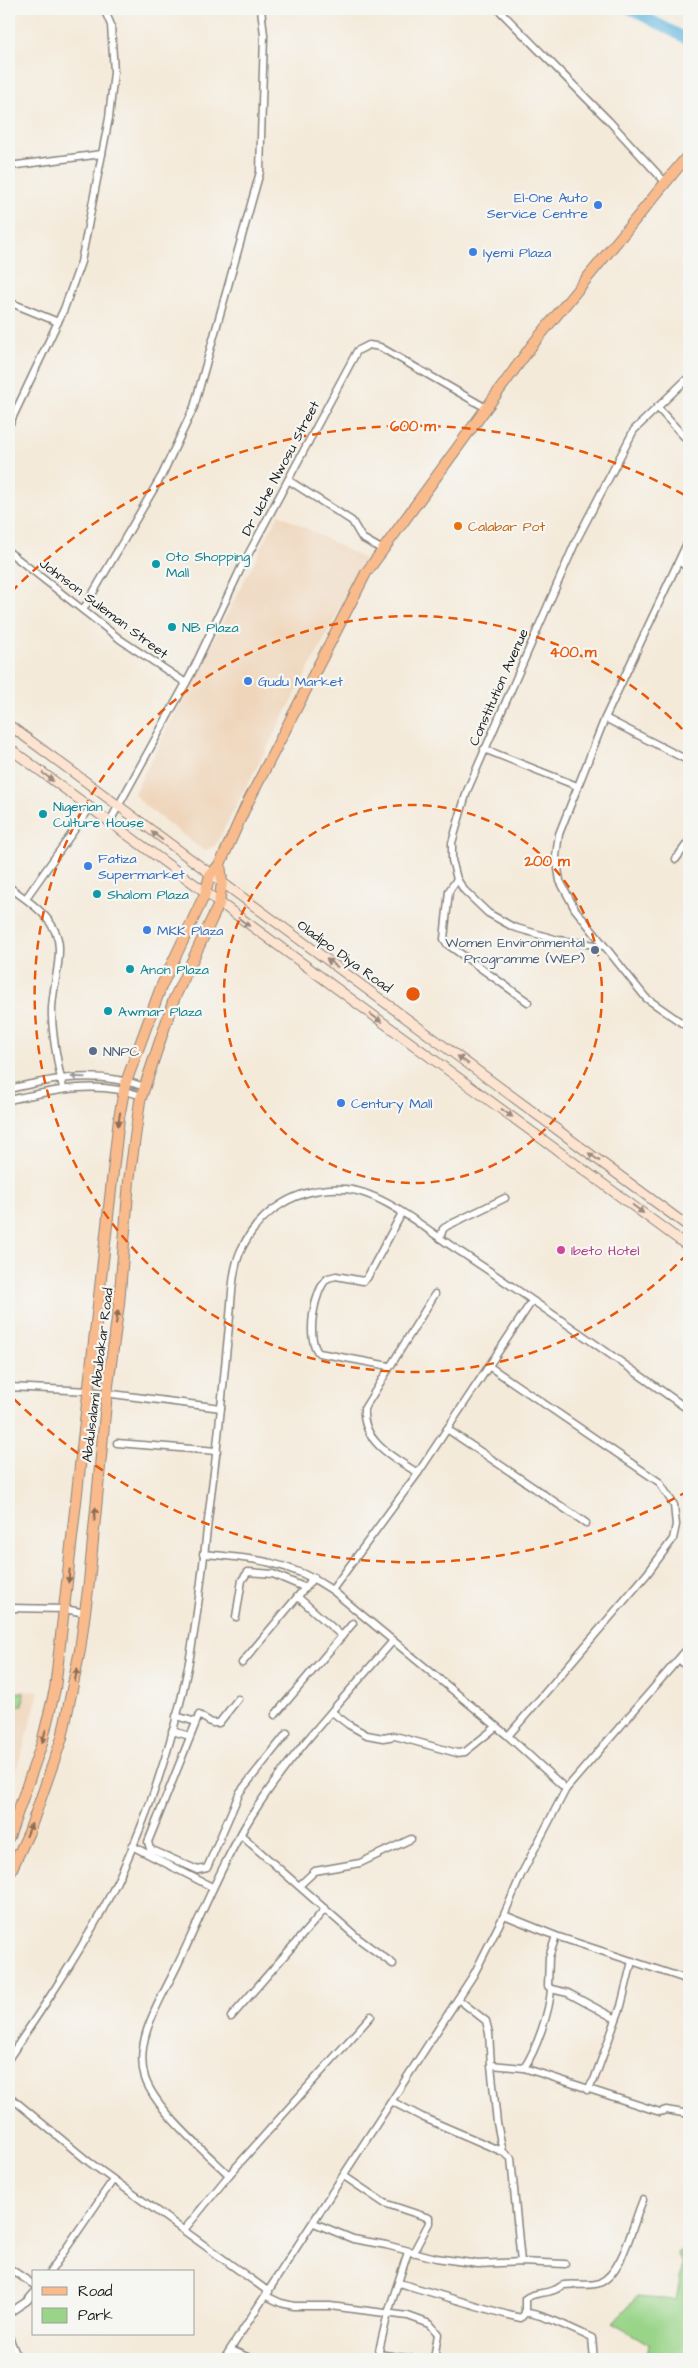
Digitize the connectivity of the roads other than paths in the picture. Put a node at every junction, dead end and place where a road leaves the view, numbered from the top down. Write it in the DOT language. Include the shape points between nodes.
graph roads {
  1 [pos="104,9"];
  2 [pos="261,9"];
  3 [pos="498,9"];
  4 [pos="102,154"];
  5 [pos="689,154"];
  6 [pos="9,166"];
  7 [pos="665,182"];
  8 [pos="9,302"];
  9 [pos="58,322"];
  10 [pos="689,377"];
  11 [pos="657,407"];
  12 [pos="486,408"];
  13 [pos="9,426"];
  14 [pos="689,442"];
  15 [pos="288,480"];
  16 [pos="689,539"];
  17 [pos="383,550"];
  18 [pos="9,552"];
  19 [pos="678,561"];
  20 [pos="689,569"];
  21 [pos="83,610"];
  22 [pos="186,683"];
  23 [pos="605,718"];
  24 [pos="9,725"];
  25 [pos="9,748"];
  26 [pos="484,749"];
  27 [pos="689,760"];
  28 [pos="577,786"];
  29 [pos="118,807"];
  30 [pos="90,808"];
  31 [pos="109,823"];
  32 [pos="689,841"];
  33 [pos="676,859"];
  34 [pos="220,864"];
  35 [pos="210,875"];
  36 [pos="457,878"];
  37 [pos="222,882"];
  38 [pos="9,886"];
  39 [pos="205,894"];
  40 [pos="26,898"];
  41 [pos="219,904"];
  42 [pos="603,946"];
  43 [pos="528,1002"];
  44 [pos="689,1028"];
  45 [pos="60,1077"];
  46 [pos="126,1085"];
  47 [pos="63,1088"];
  48 [pos="9,1089"];
  49 [pos="143,1091"];
  50 [pos="9,1100"];
  51 [pos="505,1198"];
  52 [pos="402,1213"];
  53 [pos="689,1227"];
  54 [pos="440,1238"];
  55 [pos="689,1247"];
  56 [pos="435,1294"];
  57 [pos="532,1301"];
  58 [pos="389,1366"];
  59 [pos="490,1366"];
  60 [pos="9,1387"];
  61 [pos="89,1391"];
  62 [pos="107,1394"];
  63 [pos="221,1408"];
  64 [pos="689,1410"];
  65 [pos="448,1429"];
  66 [pos="117,1443"];
  67 [pos="216,1451"];
  68 [pos="418,1473"];
  69 [pos="586,1523"];
  70 [pos="203,1554"];
  71 [pos="314,1577"];
  72 [pos="306,1588"];
  73 [pos="332,1590"];
  74 [pos="298,1598"];
  75 [pos="9,1608"];
  76 [pos="65,1609"];
  77 [pos="86,1613"];
  78 [pos="236,1617"];
  79 [pos="353,1623"];
  80 [pos="342,1636"];
  81 [pos="392,1642"];
  82 [pos="689,1647"];
  83 [pos="679,1659"];
  84 [pos="242,1663"];
  85 [pos="689,1669"];
  86 [pos="238,1699"];
  87 [pos="332,1712"];
  88 [pos="275,1715"];
  89 [pos="176,1716"];
  90 [pos="196,1722"];
  91 [pos="496,1727"];
  92 [pos="172,1731"];
  93 [pos="286,1733"];
  94 [pos="190,1736"];
  95 [pos="508,1736"];
  96 [pos="566,1789"];
  97 [pos="241,1835"];
  98 [pos="9,1836"];
  99 [pos="411,1839"];
  100 [pos="132,1846"];
  101 [pos="9,1874"];
  102 [pos="299,1886"];
  103 [pos="212,1887"];
  104 [pos="324,1909"];
  105 [pos="504,1915"];
  106 [pos="556,1936"];
  107 [pos="632,1961"];
  108 [pos="393,1964"];
  109 [pos="689,1969"];
  110 [pos="687,1980"];
  111 [pos="551,1989"];
  112 [pos="458,1999"];
  113 [pos="370,2016"];
  114 [pos="231,2017"];
  115 [pos="616,2019"];
  116 [pos="9,2058"];
  117 [pos="491,2066"];
  118 [pos="524,2068"];
  119 [pos="587,2090"];
  120 [pos="9,2096"];
  121 [pos="393,2102"];
  122 [pos="689,2114"];
  123 [pos="503,2152"];
  124 [pos="229,2175"];
  125 [pos="344,2176"];
  126 [pos="113,2180"];
  127 [pos="643,2200"];
  128 [pos="314,2223"];
  129 [pos="184,2230"];
  130 [pos="411,2252"];
  131 [pos="521,2262"];
  132 [pos="564,2264"];
  133 [pos="9,2268"];
  134 [pos="51,2270"];
  135 [pos="399,2282"];
  136 [pos="32,2284"];
  137 [pos="268,2294"];
  138 [pos="32,2295"];
  139 [pos="9,2313"];
  140 [pos="388,2313"];
  141 [pos="525,2314"];
  142 [pos="9,2337"];
  143 [pos="231,2350"];
  144 [pos="378,2357"];
  145 [pos="18,2359"];
  146 [pos="224,2359"];
  147 [pos="252,2359"];
  148 [pos="412,2359"];
  149 [pos="434,2359"];
  150 [pos="594,2359"];
  1 -- 4 [label="street" via="111,25 114,72"];
  2 -- 21 [label="street" via="264,35 260,172 194,407 162,475"];
  3 -- 7 [label="street"];
  4 -- 6 [label="street"];
  4 -- 9 [label="street" via="81,262"];
  5 -- 7 [label="main road"];
  7 -- 12 [label="main road" via="533,344"];
  8 -- 9 [label="street"];
  9 -- 13 [label="street"];
  10 -- 11 [label="street, Constitution Avenue"];
  11 -- 14 [label="street"];
  11 -- 26 [label="street, Constitution Avenue" via="634,430 576,541"];
  12 -- 15 [label="street, Dr Uche Nwosu Street" via="380,347 362,347"];
  12 -- 17 [label="main road"];
  15 -- 17 [label="street" via="352,521 362,538"];
  15 -- 22 [label="street, Dr Uche Nwosu Street"];
  16 -- 19 [label="street"];
  17 -- 34 [label="main road" via="366,573 320,660"];
  18 -- 21 [label="street, Johnson Suleman Street"];
  19 -- 20 [label="street"];
  19 -- 23 [label="street"];
  21 -- 22 [label="street, Johnson Suleman Street" via="121,640"];
  22 -- 29 [label="street, Dr Uche Nwosu Street"];
  23 -- 27 [label="street"];
  23 -- 28 [label="street"];
  24 -- 29 [label="main road, Oladipo Diya Road"];
  25 -- 30 [label="main road, one-way"];
  26 -- 28 [label="street"];
  26 -- 36 [label="street, Constitution Avenue" via="466,791 452,844"];
  28 -- 42 [label="street" via="559,834 556,865 568,899"];
  29 -- 31 [label="street, Dr Uche Nwosu Street"];
  35 -- 29 [label="main road, Oladipo Diya Road, one-way"];
  30 -- 31 [label="main road"];
  30 -- 40 [label="street"];
  31 -- 39 [label="main road"];
  32 -- 33 [label="street"];
  34 -- 35 [label="main road"];
  34 -- 37 [label="main road, Abdulsalami Abubakar Road"];
  35 -- 37 [label="main road, Oladipo Diya Road"];
  35 -- 39 [label="main road, Abdulsalami Abubakar Road"];
  36 -- 42 [label="street, Constitution Avenue" via="472,899 500,921 558,940"];
  36 -- 43 [label="street" via="449,891 444,939"];
  37 -- 41 [label="main road, Abdulsalami Abubakar Road"];
  53 -- 37 [label="main road, Oladipo Diya Road, one-way"];
  38 -- 40 [label="street"];
  39 -- 41 [label="main road"];
  39 -- 46 [label="main road, Abdulsalami Abubakar Road" via="161,987"];
  40 -- 45 [label="street" via="48,920 58,936 60,949 52,1009"];
  41 -- 49 [label="main road, Abdulsalami Abubakar Road" via="178,990"];
  41 -- 55 [label="main road, one-way"];
  42 -- 44 [label="street" via="646,998"];
  46 -- 45 [label="street, one-way"];
  45 -- 47 [label="street"];
  45 -- 48 [label="street"];
  46 -- 47 [label="street"];
  46 -- 49 [label="street"];
  46 -- 49 [label="street"];
  46 -- 61 [label="main road, Abdulsalami Abubakar Road, one-way" via="111,1174"];
  47 -- 50 [label="street"];
  62 -- 49 [label="main road, Abdulsalami Abubakar Road, one-way" via="119,1304 131,1164"];
  51 -- 54 [label="street" via="447,1226"];
  52 -- 54 [label="street"];
  52 -- 58 [label="street" via="367,1278 328,1278 319,1288 313,1314 313,1341 319,1353"];
  52 -- 63 [label="street" via="365,1193 343,1188 303,1193 266,1216 253,1231 239,1258"];
  54 -- 57 [label="street"];
  56 -- 58 [label="street"];
  57 -- 59 [label="street"];
  57 -- 64 [label="street"];
  58 -- 68 [label="street" via="367,1402 364,1422 373,1440 384,1451"];
  59 -- 65 [label="street"];
  59 -- 95 [label="street" via="659,1482 674,1505 676,1522 673,1539 648,1574"];
  60 -- 61 [label="street"];
  61 -- 62 [label="street"];
  61 -- 76 [label="main road, Abdulsalami Abubakar Road, one-way"];
  62 -- 63 [label="street"];
  77 -- 62 [label="main road, Abdulsalami Abubakar Road, one-way"];
  63 -- 67 [label="street"];
  65 -- 68 [label="street"];
  65 -- 69 [label="street"];
  66 -- 67 [label="street"];
  67 -- 70 [label="street"];
  68 -- 73 [label="street"];
  70 -- 71 [label="street" via="261,1559"];
  70 -- 89 [label="street" via="188,1668"];
  71 -- 72 [label="street"];
  71 -- 73 [label="street"];
  72 -- 74 [label="street"];
  72 -- 78 [label="street" via="273,1574 248,1572 242,1580"];
  73 -- 81 [label="street"];
  74 -- 80 [label="street"];
  74 -- 84 [label="street"];
  75 -- 76 [label="street"];
  76 -- 77 [label="street"];
  76 -- 98 [label="main road, Abdulsalami Abubakar Road, one-way" via="47,1725"];
  101 -- 77 [label="main road, Abdulsalami Abubakar Road, one-way" via="29,1832 62,1738"];
  79 -- 80 [label="street"];
  80 -- 88 [label="street"];
  81 -- 87 [label="street"];
  81 -- 91 [label="street"];
  82 -- 83 [label="street"];
  83 -- 85 [label="street"];
  83 -- 96 [label="street"];
  86 -- 90 [label="street" via="219,1723 212,1723 199,1715"];
  87 -- 91 [label="street" via="367,1735 395,1736 458,1753 465,1752"];
  87 -- 97 [label="street" via="278,1779"];
  89 -- 90 [label="street"];
  89 -- 92 [label="street"];
  90 -- 94 [label="street"];
  91 -- 95 [label="street"];
  92 -- 94 [label="street"];
  92 -- 100 [label="street" via="147,1811"];
  93 -- 94 [label="street" via="240,1792 204,1870 148,1846"];
  95 -- 96 [label="street"];
  96 -- 105 [label="street"];
  97 -- 102 [label="street"];
  97 -- 103 [label="street"];
  99 -- 102 [label="street" via="360,1863 315,1871"];
  100 -- 103 [label="street"];
  100 -- 116 [label="street" via="101,1913 68,1970"];
  102 -- 104 [label="street"];
  103 -- 124 [label="street" via="154,2013 142,2060 149,2087 169,2115"];
  104 -- 108 [label="street"];
  104 -- 114 [label="street"];
  105 -- 106 [label="street"];
  105 -- 112 [label="street"];
  106 -- 107 [label="street"];
  106 -- 111 [label="street" via="548,1965 548,1986"];
  107 -- 110 [label="street"];
  107 -- 115 [label="street"];
  109 -- 110 [label="street"];
  111 -- 115 [label="street" via="568,1993"];
  111 -- 118 [label="street" via="547,2015"];
  112 -- 117 [label="street" via="486,2021"];
  112 -- 121 [label="street"];
  113 -- 124 [label="street"];
  115 -- 119 [label="street" via="594,2080"];
  117 -- 118 [label="street"];
  117 -- 123 [label="street"];
  118 -- 119 [label="street"];
  119 -- 122 [label="street" via="660,2112"];
  120 -- 126 [label="street"];
  121 -- 123 [label="street"];
  121 -- 125 [label="street"];
  123 -- 131 [label="street" via="511,2160"];
  124 -- 129 [label="street"];
  125 -- 128 [label="street"];
  125 -- 130 [label="street" via="384,2203 428,2218 429,2223"];
  126 -- 129 [label="street"];
  126 -- 134 [label="street"];
  127 -- 141 [label="street" via="627,2245 616,2267 604,2280 594,2284 563,2286 528,2296"];
  128 -- 130 [label="street" via="339,2234"];
  128 -- 137 [label="street"];
  129 -- 137 [label="street"];
  130 -- 131 [label="street" via="478,2264"];
  130 -- 135 [label="street"];
  131 -- 132 [label="street"];
  133 -- 136 [label="street"];
  135 -- 140 [label="street"];
  135 -- 141 [label="street" via="508,2315 521,2318"];
  137 -- 140 [label="street" via="294,2306 330,2306"];
  137 -- 143 [label="street"];
  138 -- 139 [label="street"];
  140 -- 144 [label="street"];
  140 -- 149 [label="street" via="419,2320 435,2328 438,2334"];
  141 -- 150 [label="street" via="544,2316 590,2337"];
  142 -- 145 [label="street"];
  143 -- 146 [label="street"];
  143 -- 147 [label="street"];
  144 -- 148 [label="street"];
}
